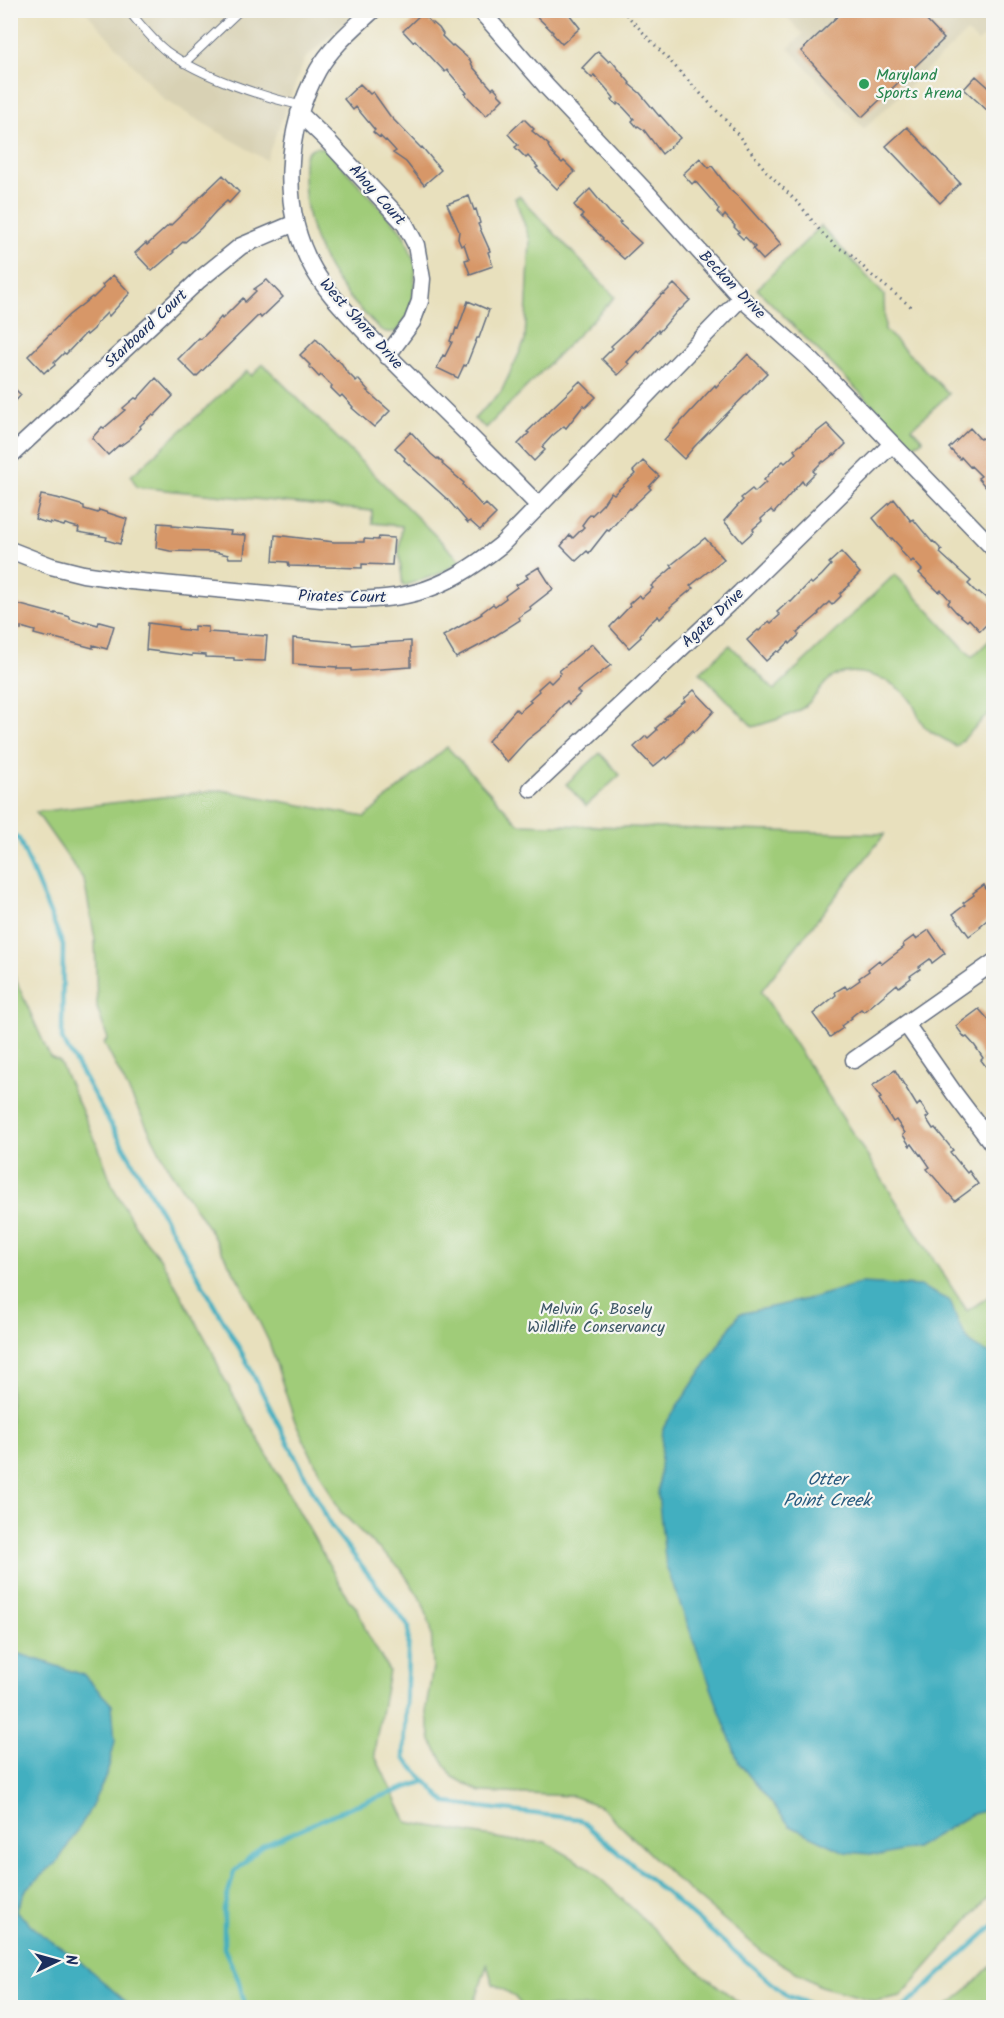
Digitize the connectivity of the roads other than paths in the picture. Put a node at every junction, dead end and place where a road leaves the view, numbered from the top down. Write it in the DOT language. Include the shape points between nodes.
graph roads {
  1 [pos="128,10"];
  2 [pos="240,10"];
  3 [pos="373,10"];
  4 [pos="480,10"];
  5 [pos="184,63"];
  6 [pos="301,110"];
  7 [pos="296,223"];
  8 [pos="741,298"];
  9 [pos="387,356"];
  10 [pos="892,444"];
  11 [pos="10,456"];
  12 [pos="539,506"];
  13 [pos="993,549"];
  14 [pos="10,550"];
  15 [pos="531,789"];
  16 [pos="993,962"];
  17 [pos="906,1024"];
  18 [pos="854,1060"];
  19 [pos="993,1146"];
  1 -- 5 [label="lane" via="164,49"];
  2 -- 5 [label="lane"];
  3 -- 6 [label="street, West Shore Drive" via="319,68"];
  4 -- 8 [label="street, Beckon Drive"];
  5 -- 6 [label="lane"];
  6 -- 7 [label="street, West Shore Drive" via="291,180"];
  6 -- 9 [label="street, Ahoy Court" via="405,224 417,245 422,279 420,301 412,322"];
  7 -- 9 [label="street, West Shore Drive" via="304,250 325,287"];
  7 -- 11 [label="street, Starboard Court" via="241,246 221,261"];
  8 -- 10 [label="street, Beckon Drive" via="812,361"];
  8 -- 12 [label="street, Pirates Court"];
  9 -- 12 [label="street, West Shore Drive"];
  10 -- 13 [label="street, Beckon Drive"];
  10 -- 15 [label="street, Agate Drive"];
  12 -- 14 [label="street, Pirates Court" via="475,566 425,591 386,599 321,599 131,581 51,566"];
  16 -- 17 [label="street"];
  17 -- 18 [label="street"];
  17 -- 19 [label="street"];
}
